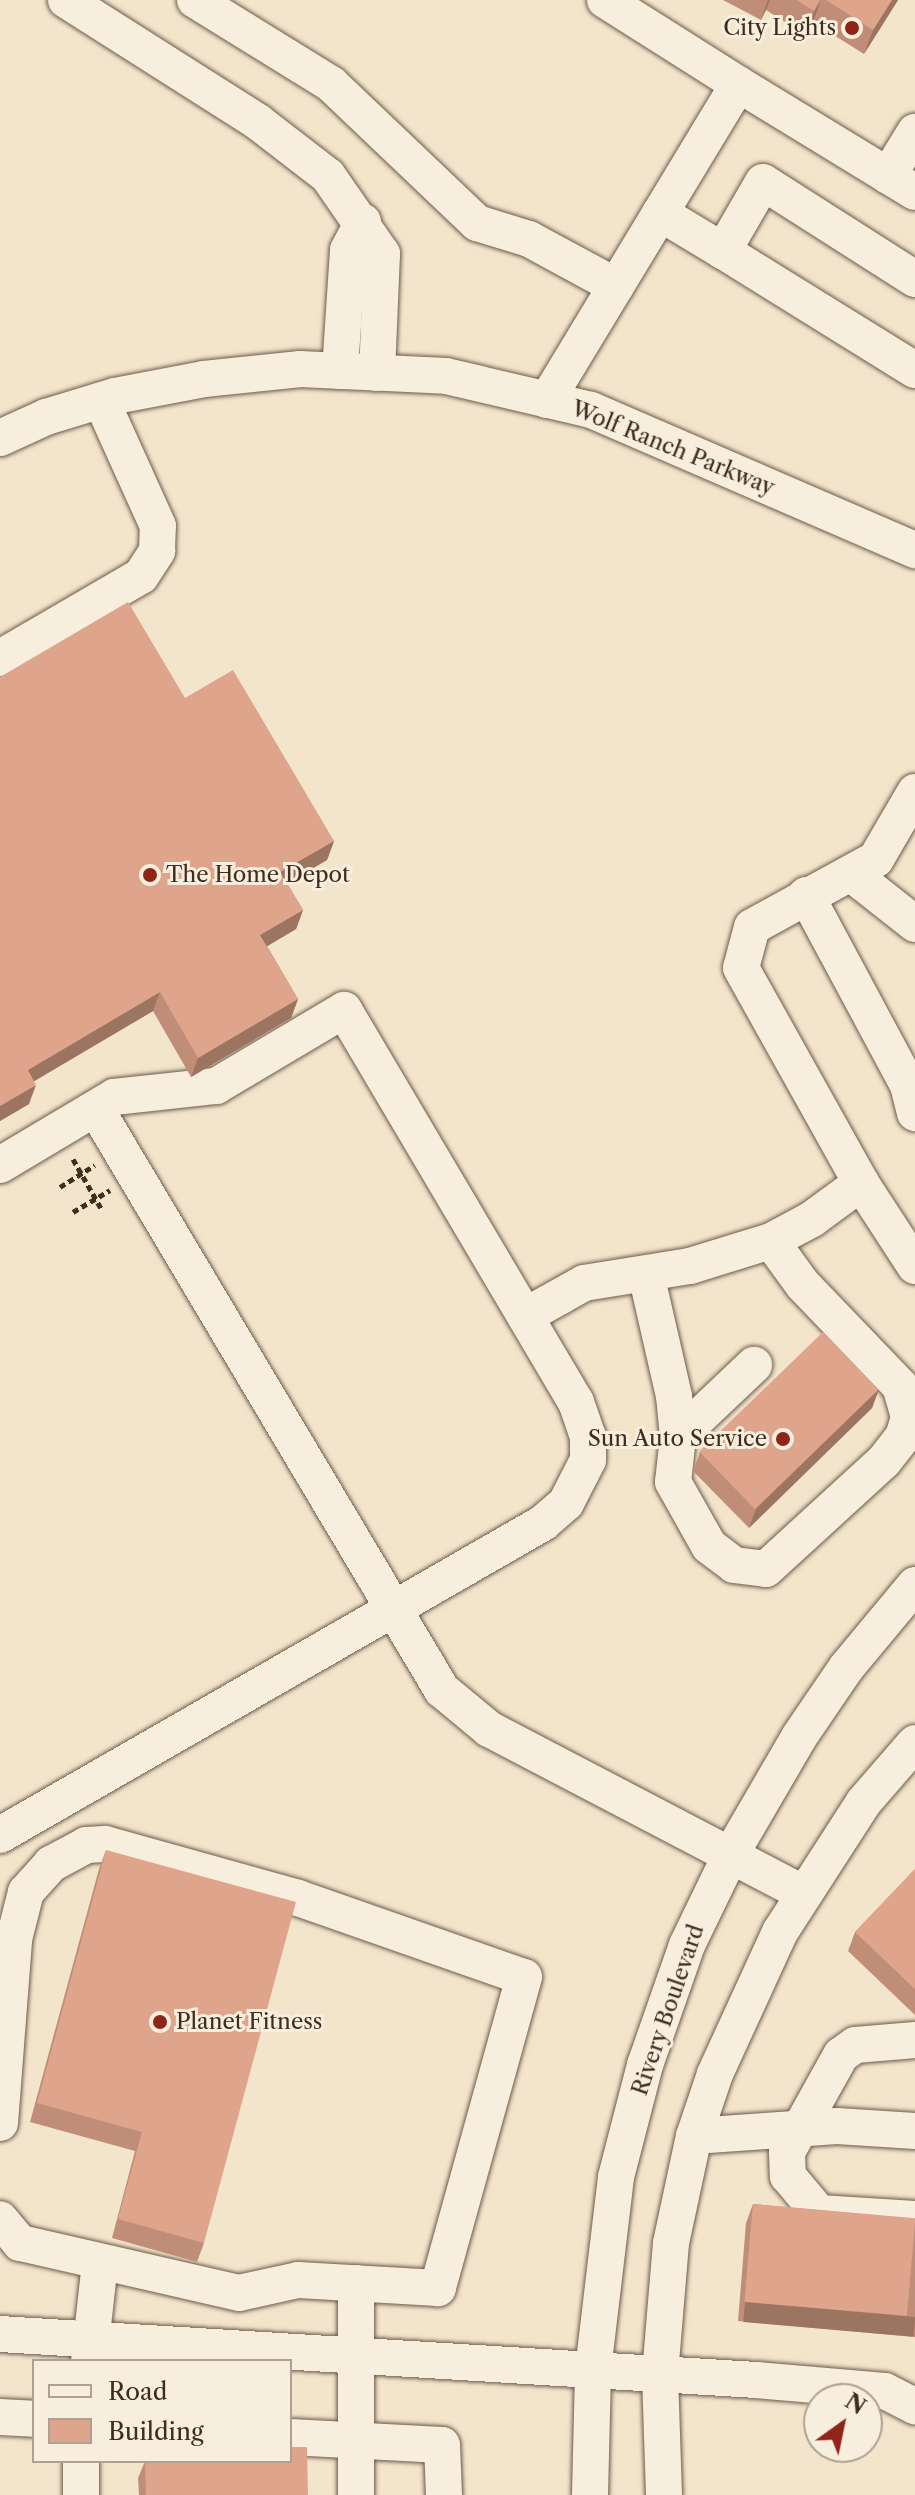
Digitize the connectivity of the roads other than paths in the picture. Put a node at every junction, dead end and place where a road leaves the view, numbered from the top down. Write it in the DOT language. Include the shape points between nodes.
graph roads {
  1 [pos="66,0"];
  2 [pos="195,0"];
  3 [pos="605,0"];
  4 [pos="738,84"];
  5 [pos="915,132"];
  6 [pos="902,184"];
  7 [pos="660,213"];
  8 [pos="363,222"];
  9 [pos="723,251"];
  10 [pos="915,279"];
  11 [pos="616,286"];
  12 [pos="915,370"];
  13 [pos="340,371"];
  14 [pos="377,373"];
  15 [pos="101,400"];
  16 [pos="547,400"];
  17 [pos="0,438"];
  18 [pos="915,550"];
  19 [pos="0,658"];
  20 [pos="915,792"];
  21 [pos="853,875"];
  22 [pos="806,895"];
  23 [pos="915,924"];
  24 [pos="96,1109"];
  25 [pos="915,1113"];
  26 [pos="0,1165"];
  27 [pos="861,1183"];
  28 [pos="771,1241"];
  29 [pos="915,1266"];
  30 [pos="646,1274"];
  31 [pos="525,1316"];
  32 [pos="754,1365"];
  33 [pos="678,1437"];
  34 [pos="915,1585"];
  35 [pos="393,1611"];
  36 [pos="915,1743"];
  37 [pos="0,1835"];
  38 [pos="731,1854"];
  39 [pos="803,1893"];
  40 [pos="915,2040"];
  41 [pos="0,2123"];
  42 [pos="796,2130"];
  43 [pos="915,2131"];
  44 [pos="694,2136"];
  45 [pos="0,2219"];
  46 [pos="915,2219"];
  47 [pos="100,2263"];
  48 [pos="356,2283"];
  49 [pos="0,2334"];
  50 [pos="90,2350"];
  51 [pos="356,2356"];
  52 [pos="593,2370"];
  53 [pos="660,2374"];
  54 [pos="915,2406"];
  55 [pos="0,2417"];
  56 [pos="32,2419"];
  57 [pos="292,2437"];
  58 [pos="354,2441"];
  59 [pos="81,2463"];
  60 [pos="81,2495"];
  61 [pos="356,2495"];
  62 [pos="444,2495"];
  63 [pos="590,2495"];
  64 [pos="664,2495"];
  1 -- 8 [label="street" via="258,122 328,176"];
  2 -- 11 [label="street" via="331,84 477,223 529,239"];
  3 -- 4 [label="street"];
  4 -- 6 [label="street"];
  4 -- 7 [label="street"];
  5 -- 6 [label="street"];
  7 -- 9 [label="street"];
  7 -- 11 [label="street"];
  8 -- 13 [label="street" via="348,250"];
  8 -- 14 [label="street" via="382,254"];
  9 -- 10 [label="street" via="763,182"];
  9 -- 12 [label="street"];
  11 -- 16 [label="street"];
  13 -- 14 [label="street, Wolf Ranch Parkway"];
  13 -- 15 [label="street, Wolf Ranch Parkway" via="300,369 204,379"];
  14 -- 16 [label="street, Wolf Ranch Parkway" via="446,376"];
  15 -- 17 [label="street, Wolf Ranch Parkway"];
  15 -- 19 [label="street" via="158,526 157,551 141,576"];
  16 -- 18 [label="street, Wolf Ranch Parkway" via="591,410"];
  20 -- 21 [label="street" via="891,839"];
  21 -- 22 [label="street"];
  21 -- 23 [label="street"];
  22 -- 25 [label="street" via="908,1085"];
  22 -- 27 [label="street" via="752,927 741,968"];
  24 -- 26 [label="street"];
  24 -- 31 [label="street" via="114,1097 216,1086 344,1010"];
  24 -- 35 [label="street"];
  27 -- 28 [label="street"];
  27 -- 29 [label="street"];
  28 -- 30 [label="street"];
  28 -- 33 [label="street" via="803,1285 905,1392 909,1417 903,1437 779,1562 759,1571 721,1558 691,1518 673,1482"];
  30 -- 31 [label="street" via="584,1283"];
  30 -- 33 [label="street"];
  31 -- 35 [label="street" via="584,1419 588,1460 577,1488 543,1523"];
  32 -- 33 [label="street"];
  34 -- 38 [label="street, Rivery Boulevard" via="807,1725"];
  35 -- 37 [label="street"];
  35 -- 38 [label="street" via="426,1668 461,1710 545,1760"];
  36 -- 39 [label="street" via="863,1803"];
  38 -- 39 [label="street"];
  38 -- 52 [label="street, Rivery Boulevard" via="687,1945 645,2065 616,2177"];
  39 -- 44 [label="street" via="738,2017"];
  40 -- 42 [label="street" via="855,2045 841,2055"];
  41 -- 48 [label="street" via="14,1939 26,1892 51,1864 86,1845 105,1844 298,1898 524,1977 438,2288"];
  42 -- 43 [label="street" via="837,2126"];
  42 -- 44 [label="street"];
  42 -- 46 [label="street" via="787,2152 788,2176 819,2213"];
  44 -- 53 [label="street" via="671,2243"];
  45 -- 47 [label="street" via="20,2243"];
  47 -- 48 [label="street" via="239,2293 298,2280"];
  47 -- 50 [label="street"];
  48 -- 51 [label="street"];
  49 -- 50 [label="street"];
  50 -- 51 [label="street"];
  51 -- 52 [label="street"];
  51 -- 58 [label="street"];
  52 -- 53 [label="street"];
  52 -- 63 [label="street, Rivery Boulevard"];
  53 -- 54 [label="street" via="885,2391"];
  53 -- 64 [label="street"];
  55 -- 56 [label="street"];
  57 -- 58 [label="street"];
  58 -- 61 [label="street"];
  58 -- 62 [label="street" via="442,2445"];
  59 -- 60 [label="street"];
}
